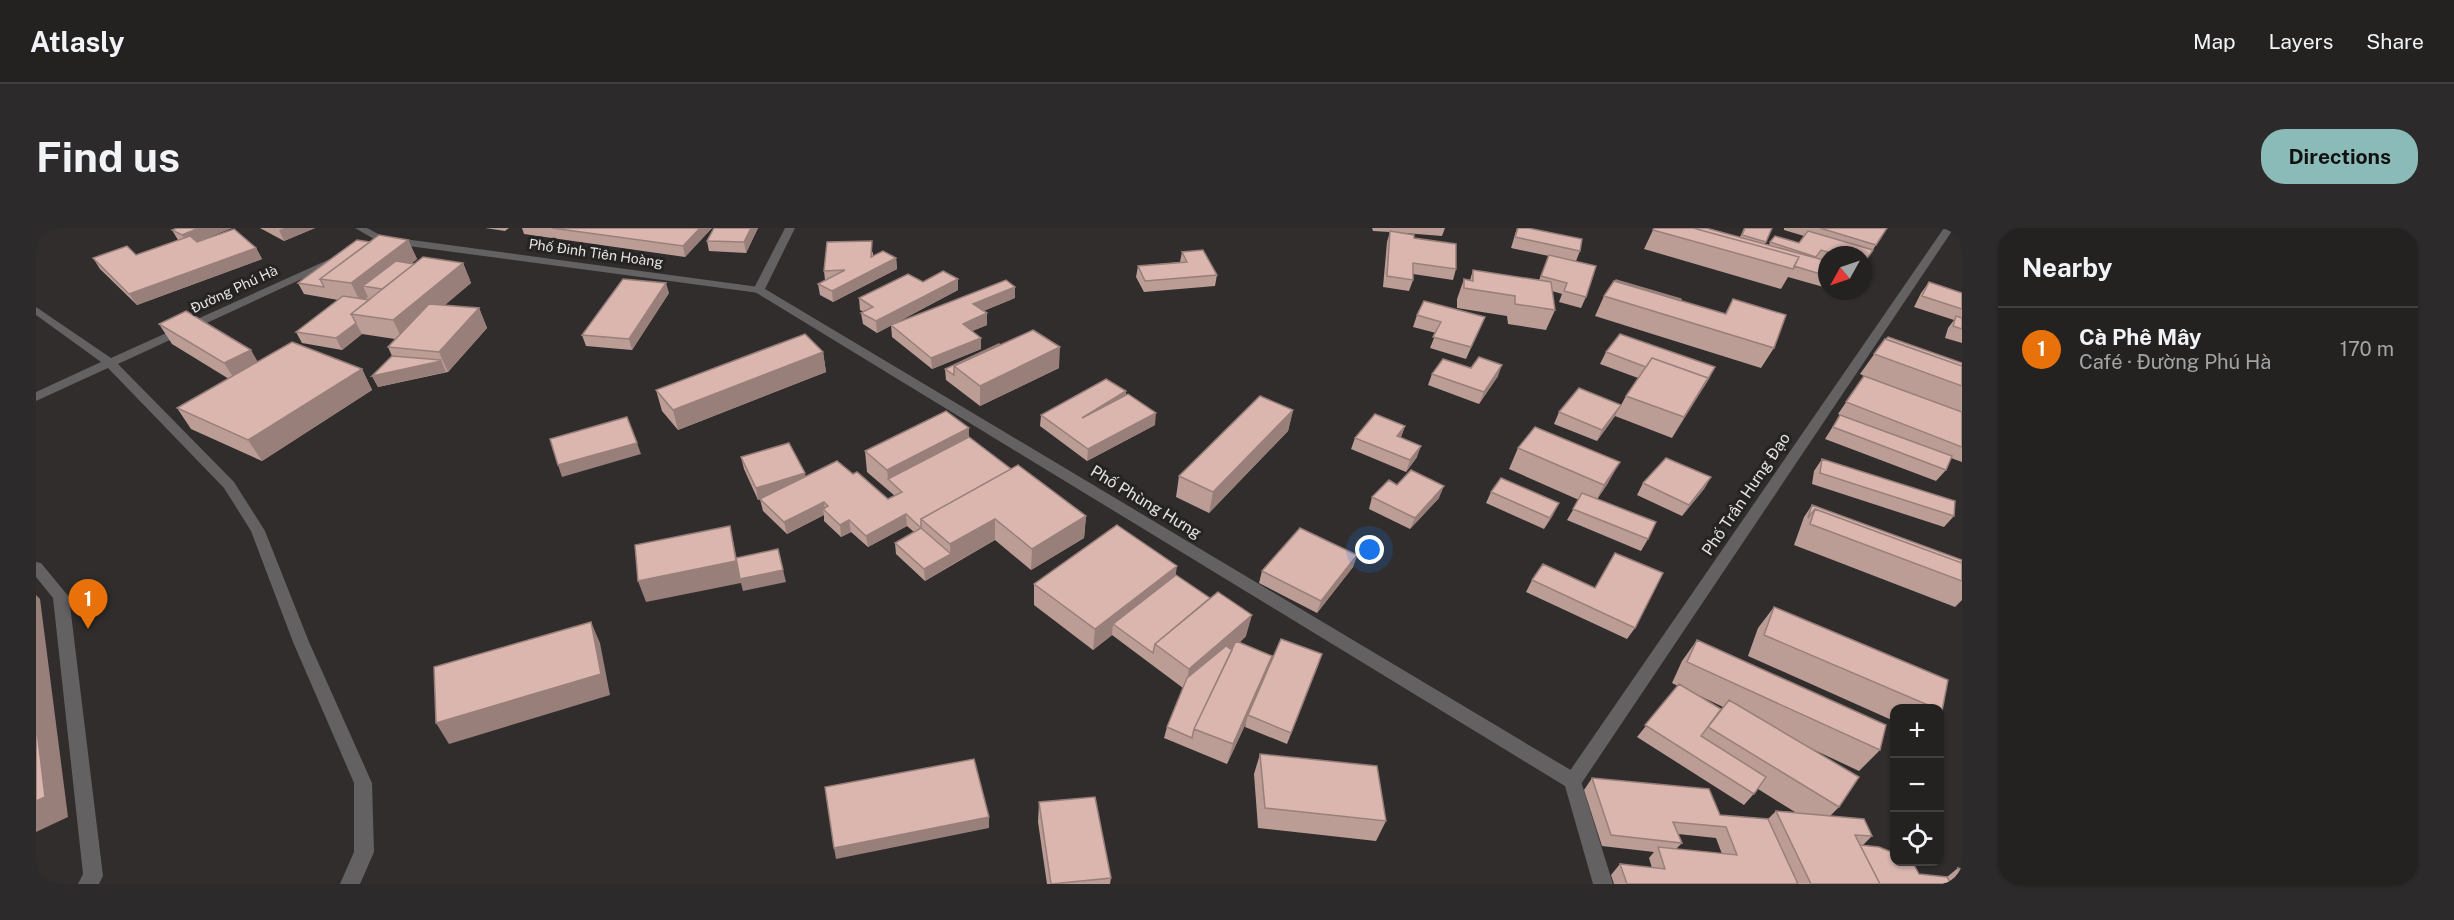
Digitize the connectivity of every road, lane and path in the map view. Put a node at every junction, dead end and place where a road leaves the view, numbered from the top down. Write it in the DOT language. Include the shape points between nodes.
graph roads {
  1 [pos="360,228"];
  2 [pos="790,228"];
  3 [pos="1949,228"];
  4 [pos="347,254"];
  5 [pos="759,290"];
  6 [pos="36,310"];
  7 [pos="110,363"];
  8 [pos="36,397"];
  9 [pos="36,567"];
  10 [pos="1573,781"];
  11 [pos="88,884"];
  12 [pos="350,884"];
  13 [pos="1603,884"];
  1 -- 5 [label="street, Phố Đinh Tiên Hoàng" via="374,242"];
  2 -- 5 [label="street"];
  3 -- 10 [label="street, Phố Trần Hưng Đạo"];
  4 -- 7 [label="street, Đường Phú Hà"];
  5 -- 10 [label="street, Phố Phùng Hưng"];
  6 -- 7 [label="street"];
  7 -- 8 [label="street, Đường Phú Hà"];
  7 -- 12 [label="street" via="229,485 258,531 301,642 363,783 364,852"];
  9 -- 11 [label="street" via="61,597 93,876"];
  10 -- 13 [label="street"];
}
